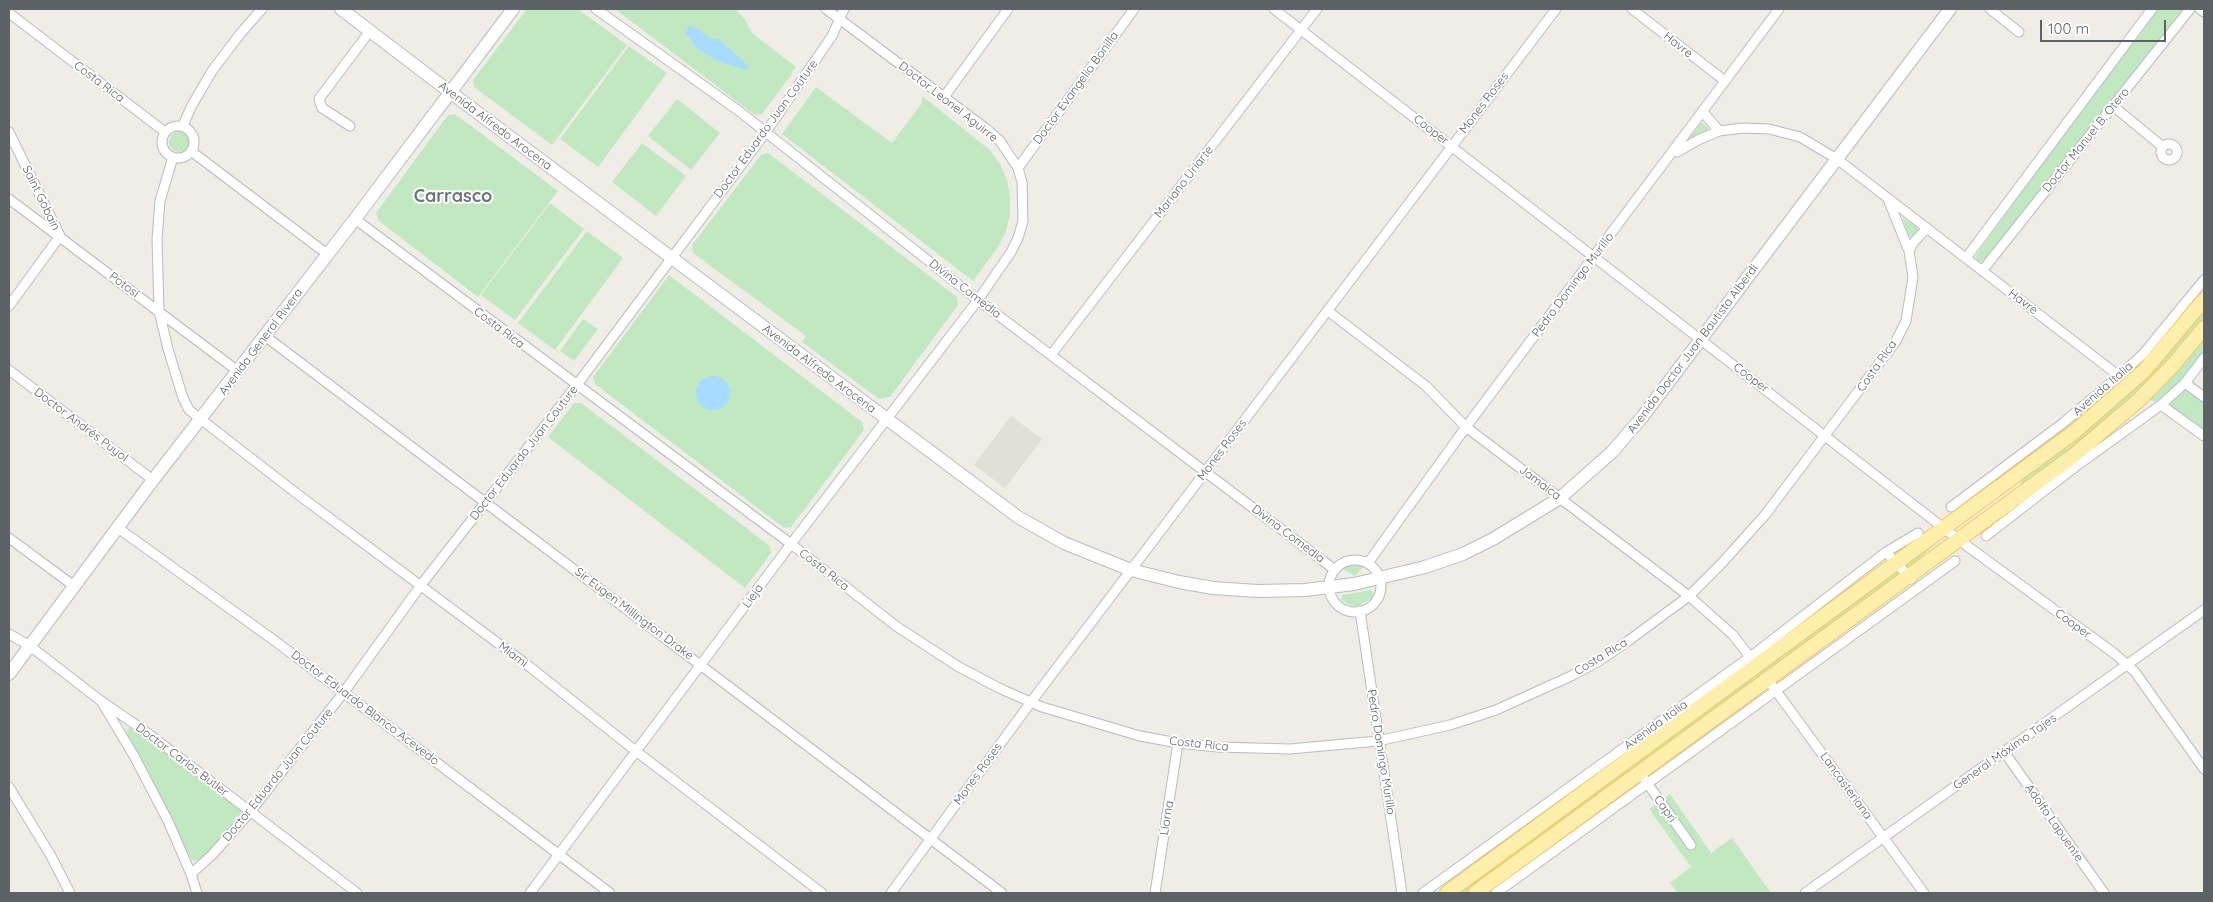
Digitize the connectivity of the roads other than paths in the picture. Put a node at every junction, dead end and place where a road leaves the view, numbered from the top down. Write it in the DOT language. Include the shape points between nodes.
graph roads {
  1 [pos="262,9"];
  2 [pos="341,9"];
  3 [pos="513,9"];
  4 [pos="596,9"];
  5 [pos="826,9"];
  6 [pos="844,9"];
  7 [pos="1008,9"];
  8 [pos="1134,9"];
  9 [pos="1274,9"];
  10 [pos="1317,9"];
  11 [pos="1556,9"];
  12 [pos="1632,9"];
  13 [pos="1779,9"];
  14 [pos="1950,9"];
  15 [pos="1990,9"];
  16 [pos="2152,9"];
  17 [pos="2190,9"];
  18 [pos="2200,9"];
  19 [pos="2204,12"];
  20 [pos="9,13"];
  21 [pos="840,19"];
  22 [pos="1301,30"];
  23 [pos="370,31"];
  24 [pos="2019,32"];
  25 [pos="1725,81"];
  26 [pos="450,92"];
  27 [pos="944,97"];
  28 [pos="2113,106"];
  29 [pos="1703,112"];
  30 [pos="183,126"];
  31 [pos="350,126"];
  32 [pos="1719,131"];
  33 [pos="9,132"];
  34 [pos="165,132"];
  35 [pos="766,132"];
  36 [pos="1452,146"];
  37 [pos="2162,148"];
  38 [pos="191,151"];
  39 [pos="173,157"];
  40 [pos="1669,159"];
  41 [pos="1837,159"];
  42 [pos="1018,168"];
  43 [pos="9,199"];
  44 [pos="1888,199"];
  45 [pos="355,219"];
  46 [pos="1926,229"];
  47 [pos="60,236"];
  48 [pos="1909,251"];
  49 [pos="328,254"];
  50 [pos="1594,256"];
  51 [pos="672,258"];
  52 [pos="1966,258"];
  53 [pos="1982,271"];
  54 [pos="2204,280"];
  55 [pos="978,300"];
  56 [pos="2204,300"];
  57 [pos="9,306"];
  58 [pos="159,311"];
  59 [pos="1328,312"];
  60 [pos="2204,328"];
  61 [pos="265,336"];
  62 [pos="1701,340"];
  63 [pos="1051,355"];
  64 [pos="2204,358"];
  65 [pos="9,370"];
  66 [pos="239,372"];
  67 [pos="2120,376"];
  68 [pos="2185,383"];
  69 [pos="576,386"];
  70 [pos="2204,398"];
  71 [pos="2162,405"];
  72 [pos="201,420"];
  73 [pos="887,420"];
  74 [pos="1466,428"];
  75 [pos="1826,436"];
  76 [pos="2204,436"];
  77 [pos="2098,442"];
  78 [pos="2076,460"];
  79 [pos="1206,471"];
  80 [pos="154,480"];
  81 [pos="2000,484"];
  82 [pos="2023,492"];
  83 [pos="1560,498"];
  84 [pos="486,501"];
  85 [pos="1951,507"];
  86 [pos="2007,511"];
  87 [pos="118,528"];
  88 [pos="1944,528"];
  89 [pos="1918,533"];
  90 [pos="1986,536"];
  91 [pos="9,538"];
  92 [pos="1959,540"];
  93 [pos="792,544"];
  94 [pos="1886,552"];
  95 [pos="1955,561"];
  96 [pos="1368,563"];
  97 [pos="1897,564"];
  98 [pos="1131,570"];
  99 [pos="1335,570"];
  100 [pos="1930,570"];
  101 [pos="1909,576"];
  102 [pos="1380,580"];
  103 [pos="1354,584"];
  104 [pos="74,586"];
  105 [pos="420,586"];
  106 [pos="1919,587"];
  107 [pos="1329,588"];
  108 [pos="1689,596"];
  109 [pos="1881,596"];
  110 [pos="1891,607"];
  111 [pos="2204,610"];
  112 [pos="1360,611"];
  113 [pos="1860,611"];
  114 [pos="1870,622"];
  115 [pos="9,634"];
  116 [pos="30,646"];
  117 [pos="1750,657"];
  118 [pos="2128,665"];
  119 [pos="702,666"];
  120 [pos="9,674"];
  121 [pos="1772,685"];
  122 [pos="344,692"];
  123 [pos="102,701"];
  124 [pos="1031,702"];
  125 [pos="1378,741"];
  126 [pos="1178,743"];
  127 [pos="637,752"];
  128 [pos="2005,753"];
  129 [pos="2204,769"];
  130 [pos="1644,778"];
  131 [pos="9,788"];
  132 [pos="250,812"];
  133 [pos="1884,838"];
  134 [pos="931,839"];
  135 [pos="1691,845"];
  136 [pos="560,854"];
  137 [pos="191,874"];
  138 [pos="1494,891"];
  139 [pos="70,893"];
  140 [pos="197,893"];
  141 [pos="357,893"];
  142 [pos="530,893"];
  143 [pos="610,893"];
  144 [pos="822,893"];
  145 [pos="891,893"];
  146 [pos="1002,893"];
  147 [pos="1155,893"];
  148 [pos="1402,893"];
  149 [pos="1423,893"];
  150 [pos="1447,893"];
  151 [pos="1475,893"];
  152 [pos="1805,893"];
  153 [pos="1924,893"];
  154 [pos="2104,893"];
  1 -- 30 [label="street" via="212,72"];
  2 -- 23 [label="street, Avenida Alfredo Arocena"];
  3 -- 26 [label="street, Avenida General Rivera"];
  4 -- 35 [label="street, Divina Comedia"];
  5 -- 21 [label="street, Doctor Leonel Aguirre"];
  6 -- 21 [label="street, Doctor Eduardo Juan Couture"];
  7 -- 27 [label="street"];
  8 -- 42 [label="street, Doctor Evangelio Bonilla"];
  9 -- 22 [label="street, Cooper"];
  10 -- 22 [label="street, Mariano Uriarte"];
  11 -- 36 [label="street, Mones Roses"];
  12 -- 25 [label="street, Havre"];
  13 -- 25 [label="street, Pedro Domingo Murillo"];
  14 -- 41 [label="street, Avenida Doctor Juan Bautista Alberdi"];
  15 -- 24 [label="street"];
  16 -- 52 [label="street, Doctor Manuel B. Otero"];
  17 -- 28 [label="street, Doctor Manuel B. Otero"];
  18 -- 19 [label="street"];
  20 -- 34 [label="street, Costa Rica"];
  21 -- 27 [label="street, Doctor Leonel Aguirre"];
  21 -- 35 [label="street, Doctor Eduardo Juan Couture" via="832,36"];
  22 -- 36 [label="street, Cooper"];
  22 -- 63 [label="street, Mariano Uriarte"];
  23 -- 26 [label="street, Avenida Alfredo Arocena"];
  23 -- 31 [label="street" via="319,99 322,108"];
  25 -- 29 [label="street, Pedro Domingo Murillo"];
  26 -- 45 [label="street, Avenida General Rivera"];
  26 -- 51 [label="street, Avenida Alfredo Arocena"];
  27 -- 42 [label="street, Doctor Leonel Aguirre" via="1000,141"];
  28 -- 37 [label="street"];
  28 -- 53 [label="street, Doctor Manuel B. Otero"];
  29 -- 32 [label="street"];
  29 -- 40 [label="street, Pedro Domingo Murillo"];
  30 -- 34 [label="street" via="171,127"];
  30 -- 38 [label="street" via="194,139"];
  32 -- 40 [label="street, Havre" via="1684,147"];
  32 -- 41 [label="street, Havre" via="1743,128 1784,132 1800,137"];
  33 -- 47 [label="street, Saint Gobain"];
  34 -- 39 [label="street" via="163,146"];
  35 -- 51 [label="street, Doctor Eduardo Juan Couture"];
  35 -- 55 [label="street, Divina Comedia"];
  36 -- 50 [label="street, Cooper"];
  36 -- 59 [label="street, Mones Roses"];
  38 -- 39 [label="street" via="183,157"];
  38 -- 49 [label="street"];
  39 -- 58 [label="street, Miami" via="160,201 157,239"];
  40 -- 50 [label="street, Pedro Domingo Murillo"];
  41 -- 44 [label="street, Havre"];
  41 -- 62 [label="street, Avenida Doctor Juan Bautista Alberdi"];
  42 -- 55 [label="street, Doctor Leonel Aguirre" via="1023,221 1011,252"];
  43 -- 47 [label="street, Potosí"];
  44 -- 46 [label="street, Havre"];
  44 -- 48 [label="street, Costa Rica"];
  45 -- 49 [label="street, Avenida General Rivera"];
  45 -- 69 [label="street, Costa Rica"];
  46 -- 48 [label="street"];
  46 -- 52 [label="street, Havre"];
  47 -- 57 [label="street"];
  47 -- 58 [label="street, Potosí"];
  48 -- 75 [label="street, Costa Rica" via="1913,277 1906,321 1885,357"];
  49 -- 61 [label="street, Avenida General Rivera"];
  50 -- 62 [label="street, Cooper"];
  50 -- 74 [label="street, Pedro Domingo Murillo"];
  51 -- 69 [label="street, Doctor Eduardo Juan Couture"];
  51 -- 73 [label="street, Avenida Alfredo Arocena"];
  52 -- 53 [label="street, Havre"];
  53 -- 67 [label="street, Havre"];
  54 -- 67 [label="street, Avenida Italia" via="2149,348"];
  55 -- 63 [label="street, Divina Comedia"];
  55 -- 73 [label="street, Lieja"];
  56 -- 81 [label="main road, Avenida Italia" via="2128,386 2073,433"];
  58 -- 66 [label="street, Potosí"];
  58 -- 72 [label="street, Miami" via="183,398 189,410"];
  59 -- 74 [label="street, Jamaica" via="1426,386"];
  59 -- 79 [label="street, Mones Roses"];
  60 -- 77 [label="main road"];
  61 -- 66 [label="street, Avenida General Rivera"];
  61 -- 84 [label="street, Sir Eugen Millington Drake"];
  62 -- 75 [label="street, Cooper"];
  62 -- 83 [label="street, Avenida Doctor Juan Bautista Alberdi" via="1623,440"];
  63 -- 79 [label="street, Divina Comedia"];
  64 -- 68 [label="street"];
  65 -- 80 [label="street, Doctor Andrés Puyol"];
  66 -- 72 [label="street, Avenida General Rivera"];
  67 -- 81 [label="street, Avenida Italia"];
  68 -- 70 [label="street"];
  68 -- 71 [label="street"];
  69 -- 84 [label="street, Doctor Eduardo Juan Couture"];
  69 -- 93 [label="street, Costa Rica"];
  71 -- 76 [label="street"];
  71 -- 77 [label="street"];
  72 -- 80 [label="street, Avenida General Rivera"];
  72 -- 105 [label="street, Miami"];
  73 -- 93 [label="street, Lieja"];
  73 -- 98 [label="street, Avenida Alfredo Arocena" via="1030,524 1089,554"];
  74 -- 83 [label="street, Jamaica"];
  74 -- 96 [label="street, Pedro Domingo Murillo"];
  75 -- 88 [label="street, Cooper"];
  75 -- 108 [label="street, Costa Rica" via="1765,515"];
  77 -- 78 [label="main road"];
  78 -- 82 [label="main road"];
  78 -- 86 [label="street"];
  79 -- 98 [label="street, Mones Roses"];
  79 -- 99 [label="street, Divina Comedia"];
  80 -- 87 [label="street, Avenida General Rivera"];
  81 -- 82 [label="street"];
  81 -- 85 [label="street, Avenida Italia"];
  81 -- 88 [label="main road, Avenida Italia"];
  81 -- 92 [label="main road" via="1992,502 1958,529"];
  82 -- 86 [label="main road"];
  83 -- 102 [label="street, Avenida Doctor Juan Bautista Alberdi" via="1463,554"];
  83 -- 108 [label="street, Jamaica"];
  84 -- 105 [label="street, Doctor Eduardo Juan Couture"];
  84 -- 119 [label="street, Sir Eugen Millington Drake"];
  86 -- 90 [label="street"];
  86 -- 92 [label="main road"];
  87 -- 104 [label="street, Avenida General Rivera"];
  87 -- 122 [label="street, Doctor Eduardo Blanco Acevedo"];
  88 -- 92 [label="street, Cooper"];
  88 -- 97 [label="main road, Avenida Italia"];
  88 -- 101 [label="main road" via="1946,537"];
  89 -- 94 [label="street, Avenida Italia"];
  91 -- 104 [label="street"];
  92 -- 100 [label="main road"];
  92 -- 118 [label="street, Cooper"];
  93 -- 119 [label="street, Lieja"];
  93 -- 124 [label="street, Costa Rica" via="896,626 959,667"];
  94 -- 97 [label="street"];
  94 -- 117 [label="street, Avenida Italia"];
  95 -- 100 [label="street"];
  96 -- 99 [label="street" via="1350,561"];
  96 -- 102 [label="street"];
  97 -- 101 [label="street"];
  97 -- 150 [label="main road, Avenida Italia"];
  98 -- 107 [label="street, Avenida Alfredo Arocena" via="1178,582 1237,591"];
  98 -- 124 [label="street, Mones Roses"];
  99 -- 107 [label="street"];
  100 -- 101 [label="main road"];
  100 -- 106 [label="street"];
  101 -- 106 [label="street"];
  101 -- 109 [label="main road"];
  102 -- 103 [label="street, Avenida Doctor Juan Bautista Alberdi"];
  102 -- 112 [label="street" via="1377,600"];
  103 -- 107 [label="street, Avenida Alfredo Arocena"];
  104 -- 116 [label="street, Avenida General Rivera"];
  105 -- 122 [label="street, Doctor Eduardo Juan Couture"];
  105 -- 127 [label="street, Miami"];
  106 -- 110 [label="street"];
  107 -- 112 [label="street" via="1337,604 1348,611"];
  108 -- 117 [label="street, Jamaica" via="1733,635"];
  108 -- 125 [label="street, Costa Rica" via="1599,661 1516,702 1450,725"];
  109 -- 110 [label="street"];
  109 -- 113 [label="main road"];
  110 -- 114 [label="street"];
  111 -- 118 [label="street, General Máximo Tajes"];
  112 -- 125 [label="street, Pedro Domingo Murillo"];
  113 -- 114 [label="street"];
  113 -- 121 [label="main road"];
  114 -- 121 [label="street"];
  115 -- 116 [label="street, Doctor Carlos Butler"];
  116 -- 120 [label="street, Avenida General Rivera"];
  116 -- 123 [label="street, Doctor Carlos Butler"];
  117 -- 149 [label="street, Avenida Italia"];
  118 -- 128 [label="street, General Máximo Tajes"];
  118 -- 129 [label="street, Cooper"];
  119 -- 127 [label="street, Lieja"];
  119 -- 134 [label="street, Sir Eugen Millington Drake"];
  121 -- 130 [label="main road"];
  121 -- 133 [label="street, Lancasteriana"];
  122 -- 132 [label="street, Doctor Eduardo Juan Couture"];
  122 -- 136 [label="street, Doctor Eduardo Blanco Acevedo"];
  123 -- 132 [label="street, Doctor Carlos Butler"];
  123 -- 137 [label="street" via="168,821"];
  124 -- 126 [label="street, Costa Rica" via="1104,726"];
  124 -- 134 [label="street, Mones Roses"];
  125 -- 126 [label="street, Costa Rica" via="1290,749"];
  125 -- 148 [label="street, Pedro Domingo Murillo"];
  126 -- 147 [label="street, Liorna"];
  127 -- 136 [label="street, Lieja"];
  127 -- 144 [label="street, Miami"];
  128 -- 133 [label="street, General Máximo Tajes"];
  128 -- 154 [label="street, Adolfo Lapuente"];
  130 -- 135 [label="street, Capri"];
  130 -- 138 [label="main road"];
  131 -- 139 [label="street"];
  132 -- 137 [label="street, Doctor Eduardo Juan Couture"];
  132 -- 141 [label="street, Doctor Carlos Butler"];
  133 -- 152 [label="street, General Máximo Tajes"];
  133 -- 153 [label="street, Lancasteriana"];
  134 -- 145 [label="street, Mones Roses"];
  134 -- 146 [label="street, Sir Eugen Millington Drake"];
  136 -- 142 [label="street, Lieja"];
  136 -- 143 [label="street, Doctor Eduardo Blanco Acevedo"];
  137 -- 140 [label="street"];
  138 -- 151 [label="main road"];
}
